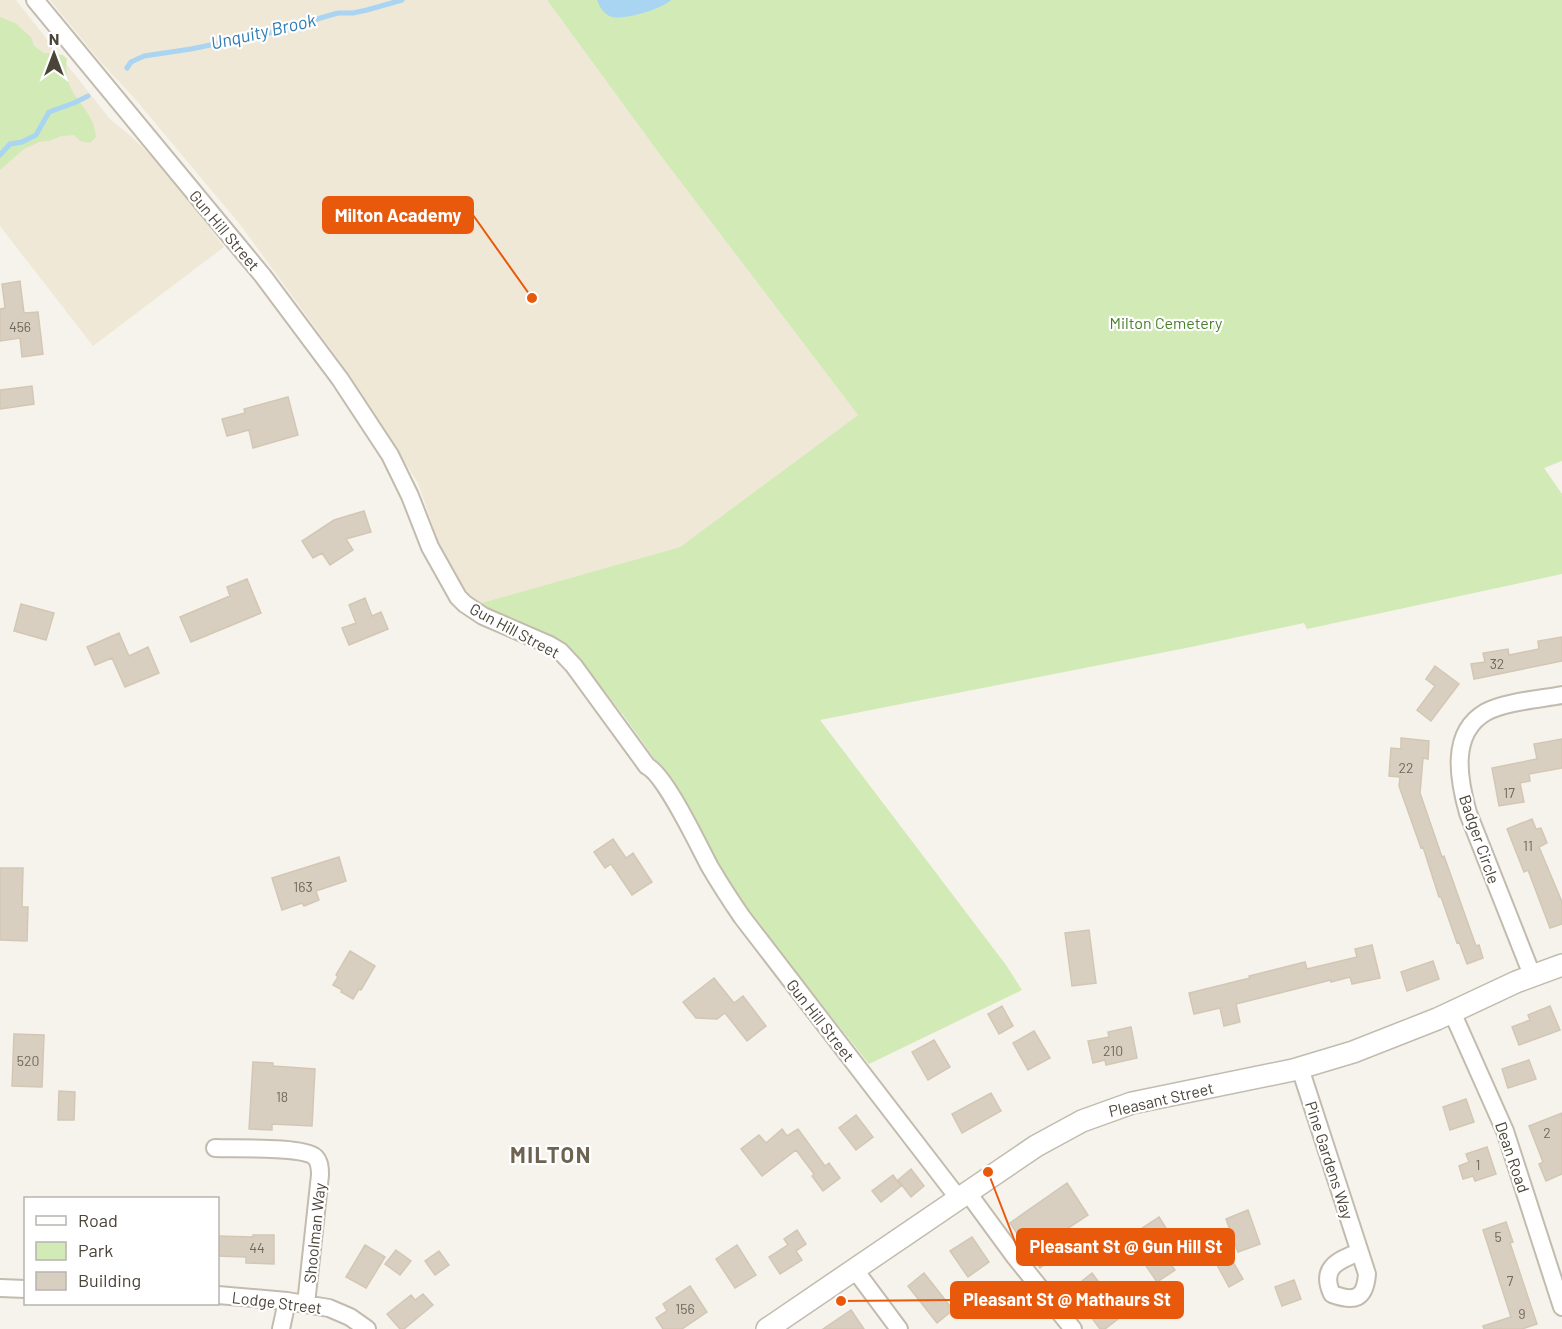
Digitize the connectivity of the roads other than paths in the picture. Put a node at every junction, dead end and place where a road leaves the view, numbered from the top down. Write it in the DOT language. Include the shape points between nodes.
graph roads {
  1 [pos="35,0"];
  2 [pos="1562,695"];
  3 [pos="1562,965"];
  4 [pos="1532,975"];
  5 [pos="1452,1012"];
  6 [pos="1300,1068"];
  7 [pos="214,1148"];
  8 [pos="963,1196"];
  9 [pos="1359,1252"];
  10 [pos="855,1270"];
  11 [pos="0,1288"];
  12 [pos="24,1289"];
  13 [pos="219,1295"];
  14 [pos="287,1301"];
  15 [pos="306,1304"];
  16 [pos="1562,1307"];
  17 [pos="281,1329"];
  18 [pos="367,1329"];
  19 [pos="766,1329"];
  20 [pos="899,1329"];
  21 [pos="1072,1329"];
  1 -- 8 [label="street, Gun Hill Street" via="263,276 340,379 390,455 430,546 458,597 483,616 550,645 574,666 669,791 742,918"];
  2 -- 4 [label="street, Badger Circle" via="1486,712 1467,731 1460,750 1468,813"];
  3 -- 4 [label="street, Pleasant Street"];
  4 -- 5 [label="street, Pleasant Street"];
  5 -- 6 [label="street, Pleasant Street" via="1353,1052"];
  5 -- 16 [label="street, Dean Road" via="1508,1140"];
  6 -- 8 [label="street, Pleasant Street" via="1097,1114 1036,1146"];
  6 -- 9 [label="street, Pine Gardens Way"];
  7 -- 15 [label="street, Shoolman Way" via="297,1151 312,1155 319,1163"];
  8 -- 10 [label="street, Pleasant Street"];
  8 -- 21 [label="street, Gun Hill Street"];
  10 -- 19 [label="street, Pleasant Street"];
  10 -- 20 [label="street"];
  11 -- 12 [label="street"];
  13 -- 14 [label="street, Lodge Street"];
  14 -- 15 [label="street, Lodge Street"];
  14 -- 17 [label="street"];
  15 -- 18 [label="street, Lodge Street" via="340,1312"];
}
